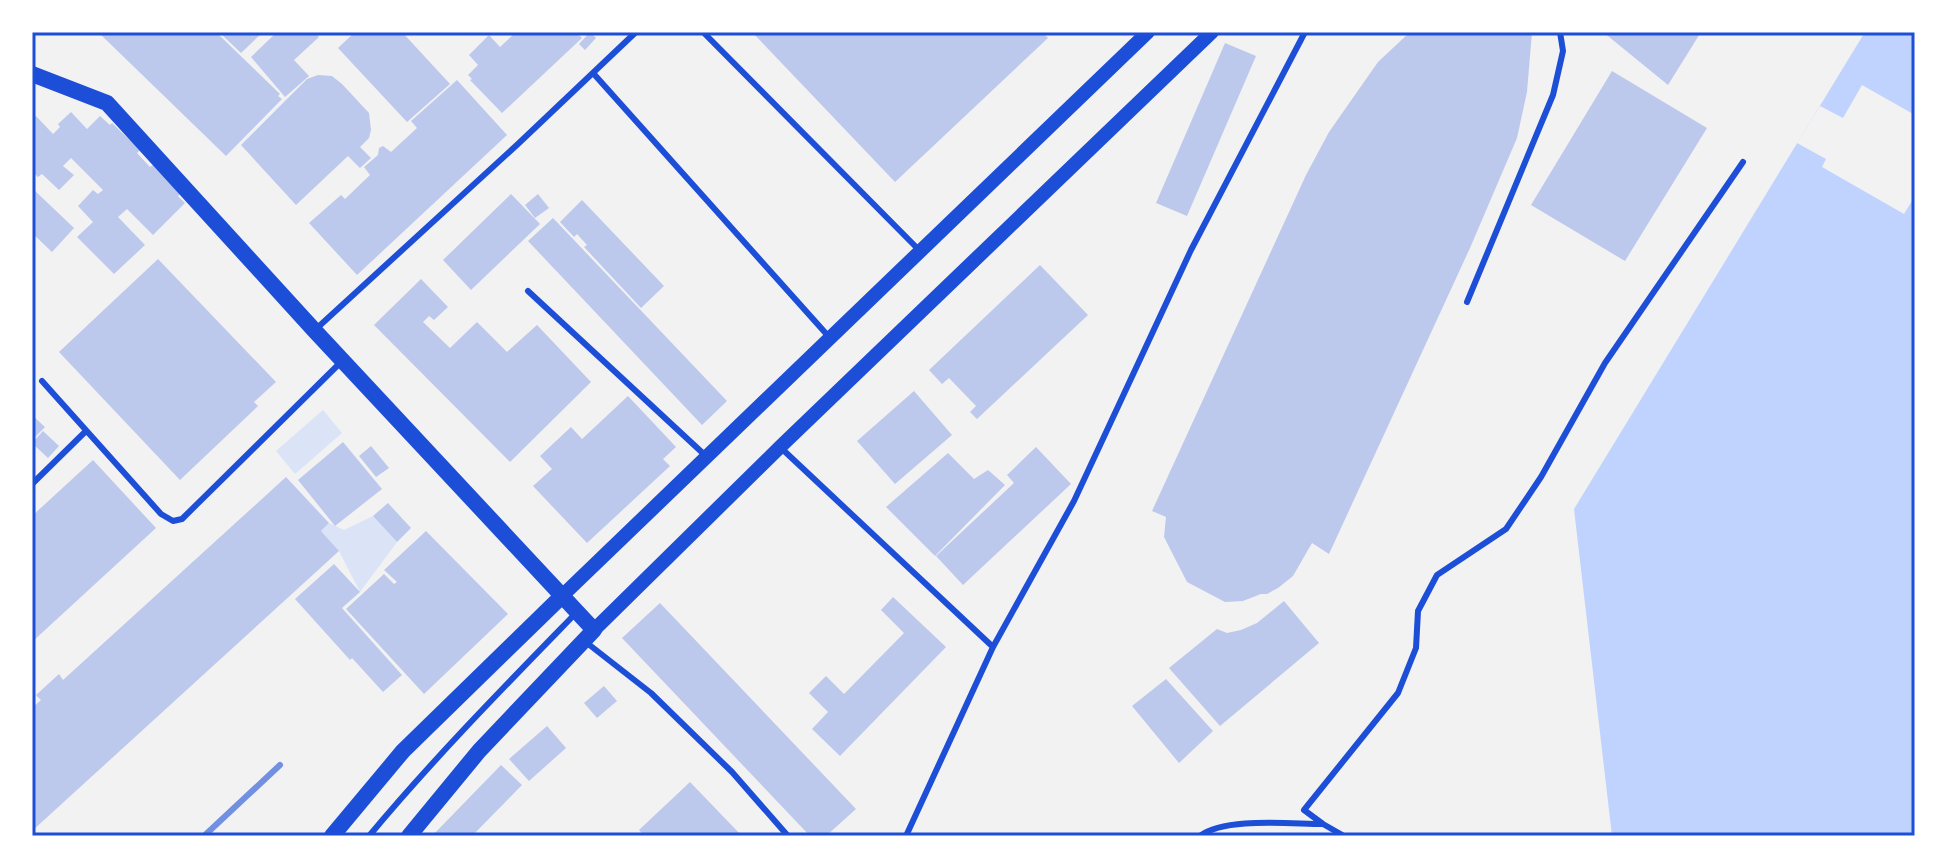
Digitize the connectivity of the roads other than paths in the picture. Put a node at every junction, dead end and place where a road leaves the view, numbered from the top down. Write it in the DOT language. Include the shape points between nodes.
graph roads {
  1 [pos="636,32"];
  2 [pos="703,32"];
  3 [pos="1148,32"];
  4 [pos="1212,32"];
  5 [pos="1305,32"];
  6 [pos="1560,32"];
  7 [pos="593,73"];
  8 [pos="32,74"];
  9 [pos="1743,162"];
  10 [pos="920,251"];
  11 [pos="528,291"];
  12 [pos="1467,302"];
  13 [pos="314,330"];
  14 [pos="830,338"];
  15 [pos="343,360"];
  16 [pos="42,381"];
  17 [pos="86,431"];
  18 [pos="780,447"];
  19 [pos="707,457"];
  20 [pos="32,484"];
  21 [pos="562,596"];
  22 [pos="577,613"];
  23 [pos="589,635"];
  24 [pos="993,647"];
  25 [pos="1323,824"];
  26 [pos="332,836"];
  27 [pos="369,836"];
  28 [pos="409,836"];
  29 [pos="788,836"];
  30 [pos="906,836"];
  31 [pos="1200,836"];
  32 [pos="1344,836"];
  1 -- 7 [label="lane"];
  2 -- 10 [label="lane"];
  3 -- 10 [label="street"];
  4 -- 18 [label="street"];
  5 -- 24 [label="lane" via="1191,250 1074,501"];
  6 -- 12 [label="lane" via="1563,51 1553,95"];
  7 -- 13 [label="lane"];
  7 -- 14 [label="lane"];
  8 -- 13 [label="main road" via="107,103"];
  9 -- 25 [label="lane" via="1605,363 1506,529 1437,575 1418,611 1416,648 1398,693 1304,810"];
  10 -- 14 [label="street"];
  11 -- 19 [label="lane"];
  13 -- 15 [label="main road"];
  14 -- 19 [label="street"];
  15 -- 17 [label="lane" via="182,519 173,521 161,514"];
  15 -- 21 [label="main road"];
  16 -- 17 [label="lane"];
  17 -- 20 [label="lane"];
  18 -- 23 [label="street"];
  18 -- 24 [label="lane"];
  19 -- 21 [label="street"];
  21 -- 22 [label="main road"];
  21 -- 26 [label="main road" via="403,751"];
  22 -- 23 [label="main road"];
  22 -- 27 [label="lane" via="462,730"];
  23 -- 28 [label="main road" via="479,751"];
  23 -- 29 [label="lane" via="732,772"];
  24 -- 30 [label="lane"];
  25 -- 31 [label="lane" via="1231,823"];
  25 -- 32 [label="lane"];
}
